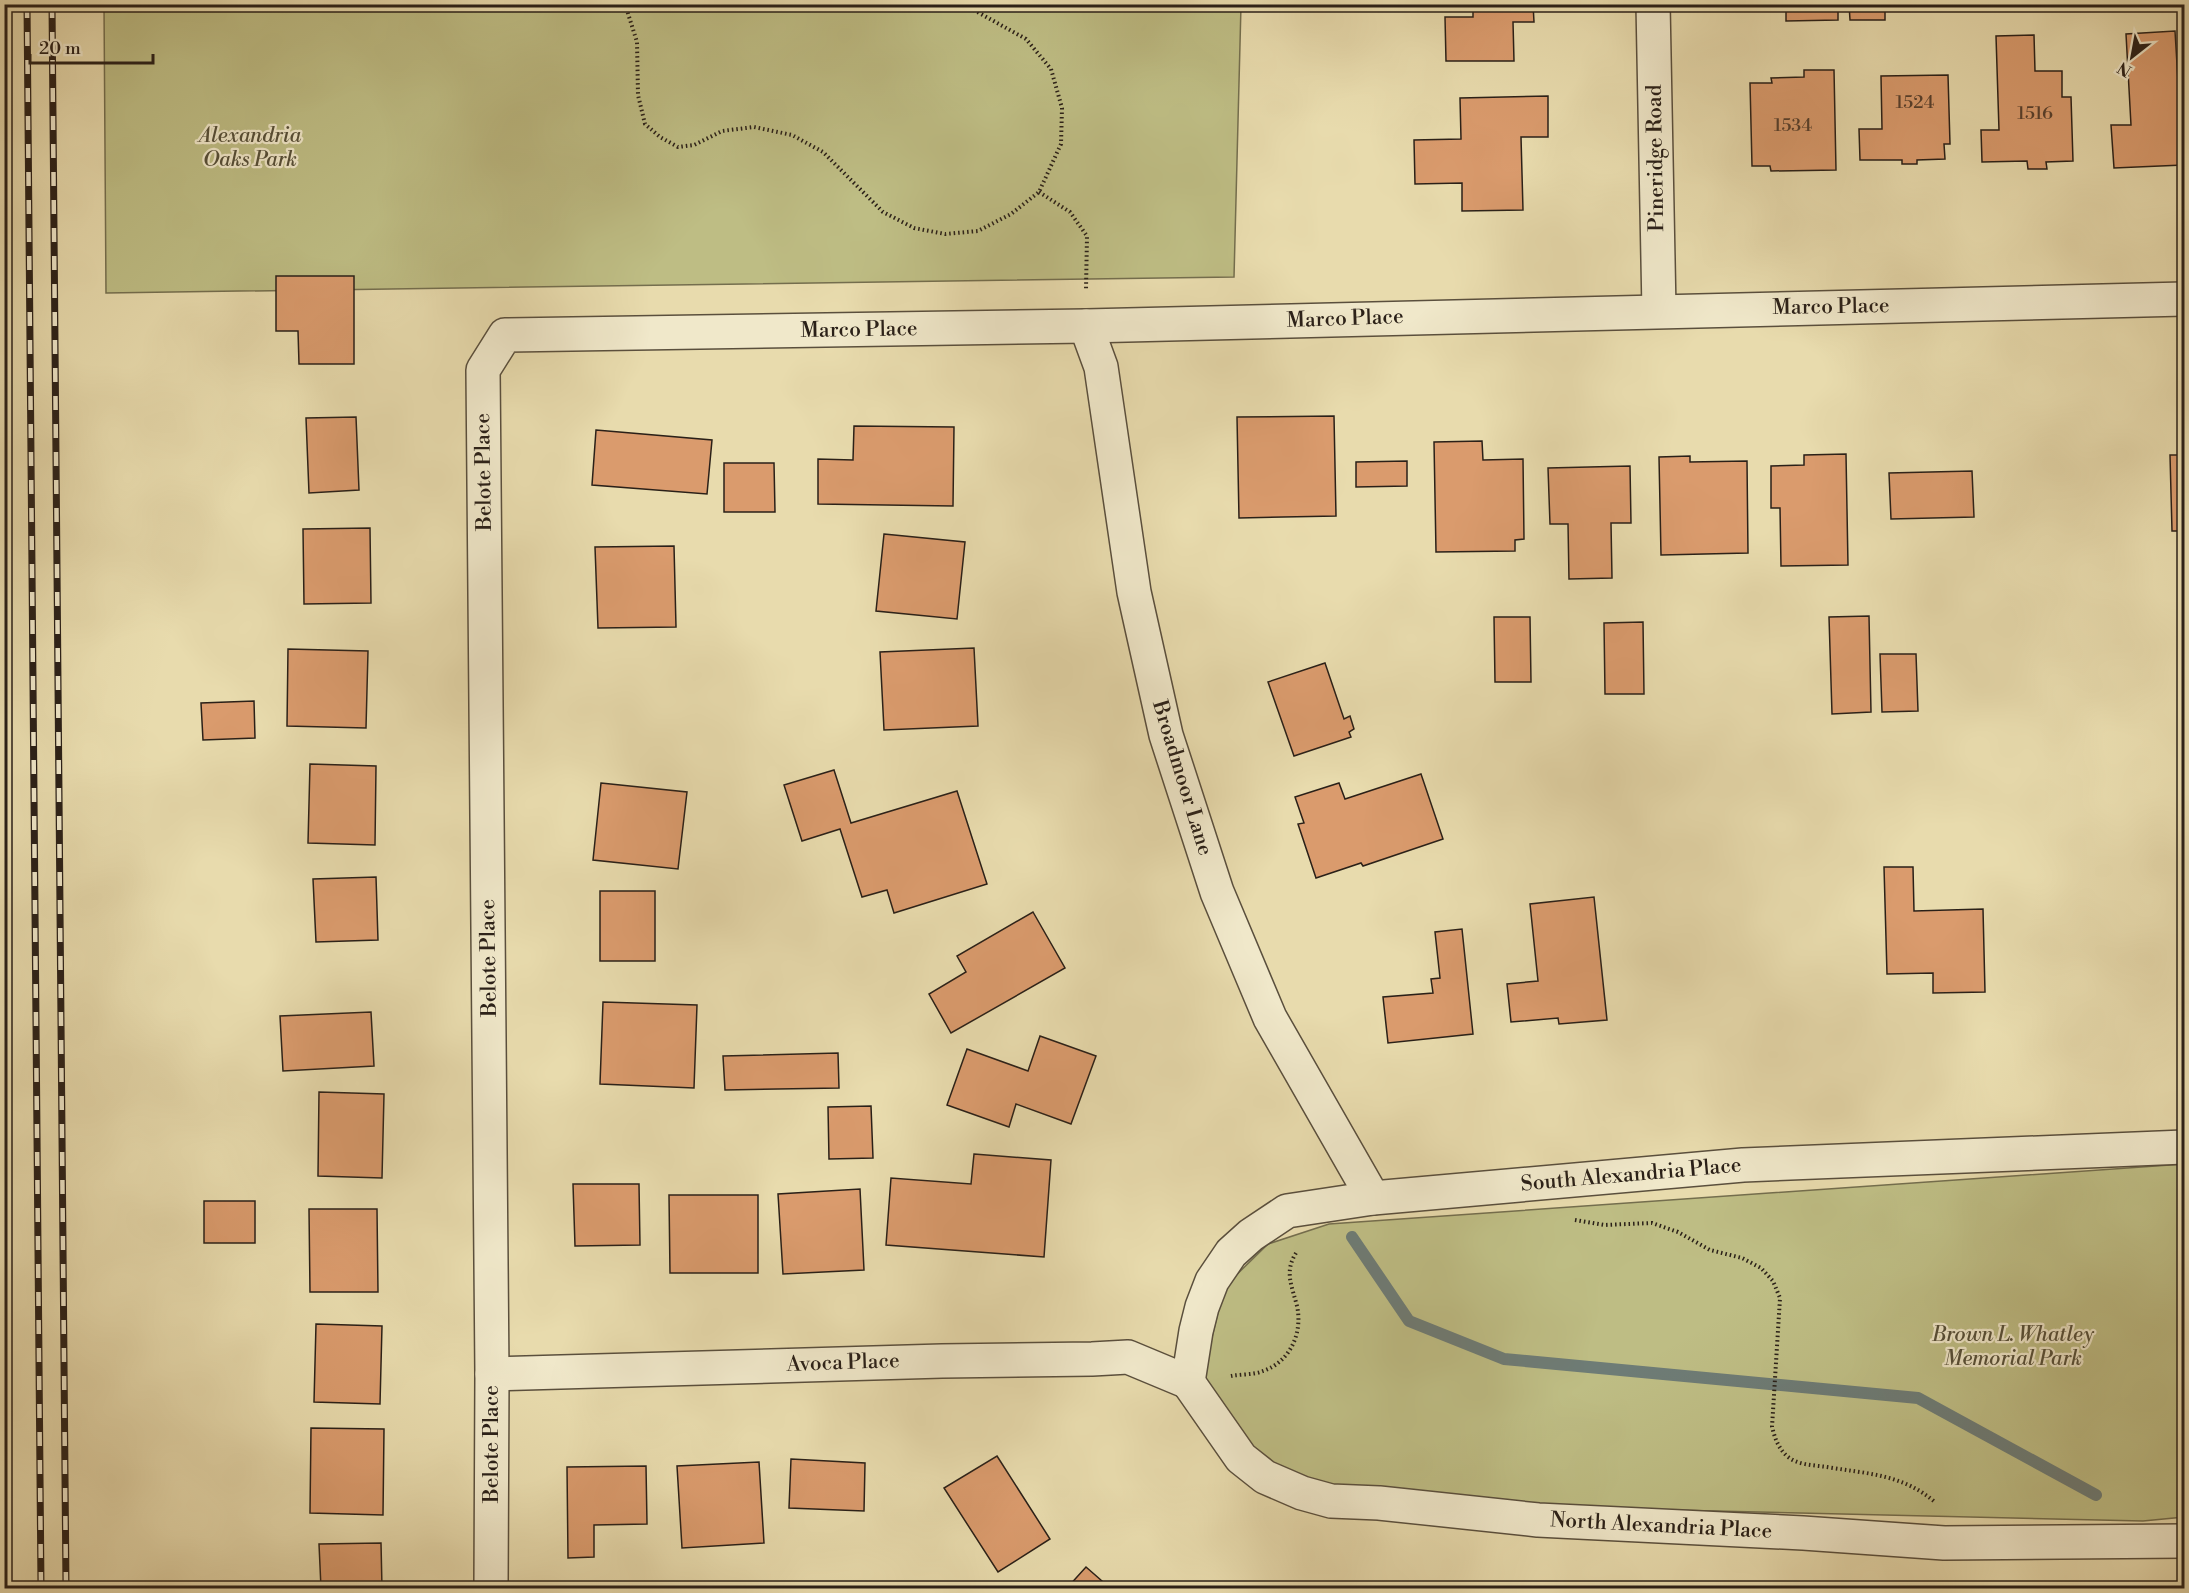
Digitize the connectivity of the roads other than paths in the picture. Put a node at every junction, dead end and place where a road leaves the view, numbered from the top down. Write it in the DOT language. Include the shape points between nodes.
graph roads {
  1 [pos="1653,4"];
  2 [pos="2184,299"];
  3 [pos="1659,311"];
  4 [pos="1086,326"];
  5 [pos="505,334"];
  6 [pos="2184,1147"];
  7 [pos="1372,1198"];
  8 [pos="492,1374"];
  9 [pos="1188,1382"];
  10 [pos="2184,1541"];
  11 [pos="491,1588"];
  1 -- 3 [label="street, Pineridge Road"];
  2 -- 3 [label="street, Marco Place"];
  3 -- 4 [label="street, Marco Place"];
  4 -- 5 [label="street, Marco Place"];
  4 -- 7 [label="street, Broadmoor Lane" via="1101,368 1134,592 1166,735 1217,892 1270,1018"];
  5 -- 8 [label="street, Belote Place" via="483,370"];
  6 -- 7 [label="street, South Alexandria Place" via="1743,1165"];
  7 -- 9 [label="street, South Alexandria Place" via="1287,1211 1232,1252 1212,1281 1202,1307"];
  8 -- 9 [label="street, Avoca Place" via="1128,1357"];
  8 -- 11 [label="street, Belote Place"];
  9 -- 10 [label="street, North Alexandria Place" via="1241,1458 1265,1477 1330,1501 1538,1520 1944,1543"];
}
